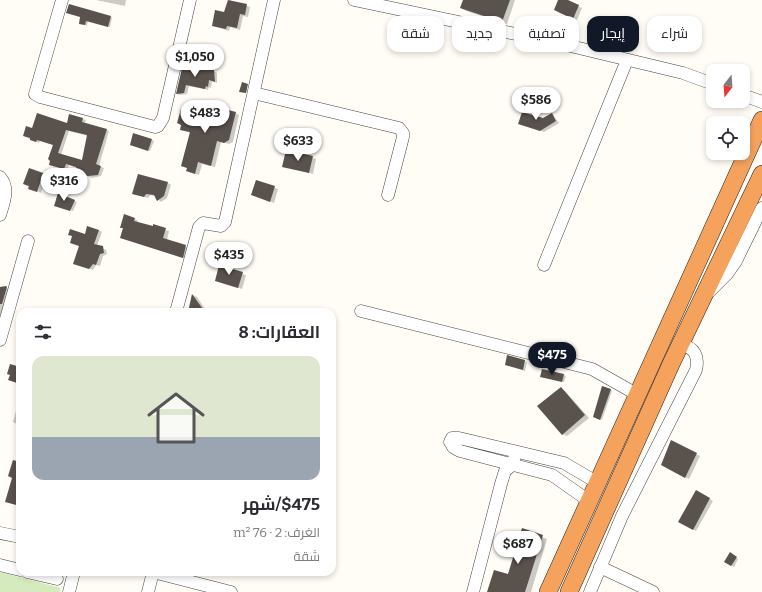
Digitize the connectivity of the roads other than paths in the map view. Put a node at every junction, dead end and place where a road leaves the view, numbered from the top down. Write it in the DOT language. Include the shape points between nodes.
graph roads {
  1 [pos="62,0"];
  2 [pos="190,0"];
  3 [pos="274,0"];
  4 [pos="359,0"];
  5 [pos="628,60"];
  6 [pos="706,81"];
  7 [pos="254,93"];
  8 [pos="750,98"];
  9 [pos="762,102"];
  10 [pos="762,120"];
  11 [pos="762,174"];
  12 [pos="0,177"];
  13 [pos="388,194"];
  14 [pos="762,208"];
  15 [pos="0,215"];
  16 [pos="758,223"];
  17 [pos="28,241"];
  18 [pos="544,265"];
  19 [pos="701,300"];
  20 [pos="177,308"];
  21 [pos="362,311"];
  22 [pos="0,340"];
  23 [pos="681,345"];
  24 [pos="638,395"];
  25 [pos="504,448"];
  26 [pos="516,452"];
  27 [pos="555,461"];
  28 [pos="506,466"];
  29 [pos="552,475"];
  30 [pos="598,483"];
  31 [pos="589,501"];
  32 [pos="0,532"];
  33 [pos="16,536"];
  34 [pos="0,565"];
  35 [pos="600,567"];
  36 [pos="16,569"];
  37 [pos="42,576"];
  38 [pos="73,576"];
  39 [pos="152,576"];
  40 [pos="169,576"];
  41 [pos="56,580"];
  42 [pos="69,592"];
  43 [pos="148,592"];
  44 [pos="231,592"];
  45 [pos="473,592"];
  46 [pos="548,592"];
  47 [pos="568,592"];
  48 [pos="590,592"];
  49 [pos="653,592"];
  1 -- 2 [label="street" via="35,94 155,127 163,118"];
  3 -- 7 [label="street"];
  4 -- 5 [label="street"];
  5 -- 6 [label="street" via="683,73"];
  5 -- 18 [label="street"];
  7 -- 13 [label="street" via="399,128 403,137"];
  7 -- 20 [label="street" via="225,222 221,226 203,223 199,227"];
  8 -- 9 [label="street"];
  10 -- 24 [label="highway"];
  11 -- 19 [label="highway"];
  12 -- 15 [label="street" via="6,191"];
  14 -- 16 [label="street"];
  16 -- 19 [label="street" via="727,274"];
  17 -- 22 [label="street"];
  19 -- 23 [label="highway"];
  21 -- 24 [label="street" via="592,369"];
  23 -- 35 [label="street" via="688,346 694,351 697,357 696,370 622,516"];
  23 -- 47 [label="highway"];
  24 -- 30 [label="highway"];
  25 -- 26 [label="street"];
  25 -- 28 [label="street"];
  25 -- 28 [label="street" via="459,438 452,438 450,442 460,451"];
  26 -- 27 [label="street"];
  26 -- 28 [label="street"];
  27 -- 29 [label="street"];
  27 -- 30 [label="street" via="564,463"];
  28 -- 29 [label="street"];
  28 -- 45 [label="street"];
  29 -- 31 [label="street"];
  30 -- 31 [label="highway"];
  31 -- 46 [label="highway"];
  32 -- 33 [label="street"];
  34 -- 36 [label="street"];
  35 -- 48 [label="street"];
  35 -- 49 [label="street"];
  37 -- 41 [label="street"];
  38 -- 42 [label="street"];
  39 -- 43 [label="street"];
  40 -- 44 [label="street"];
}
